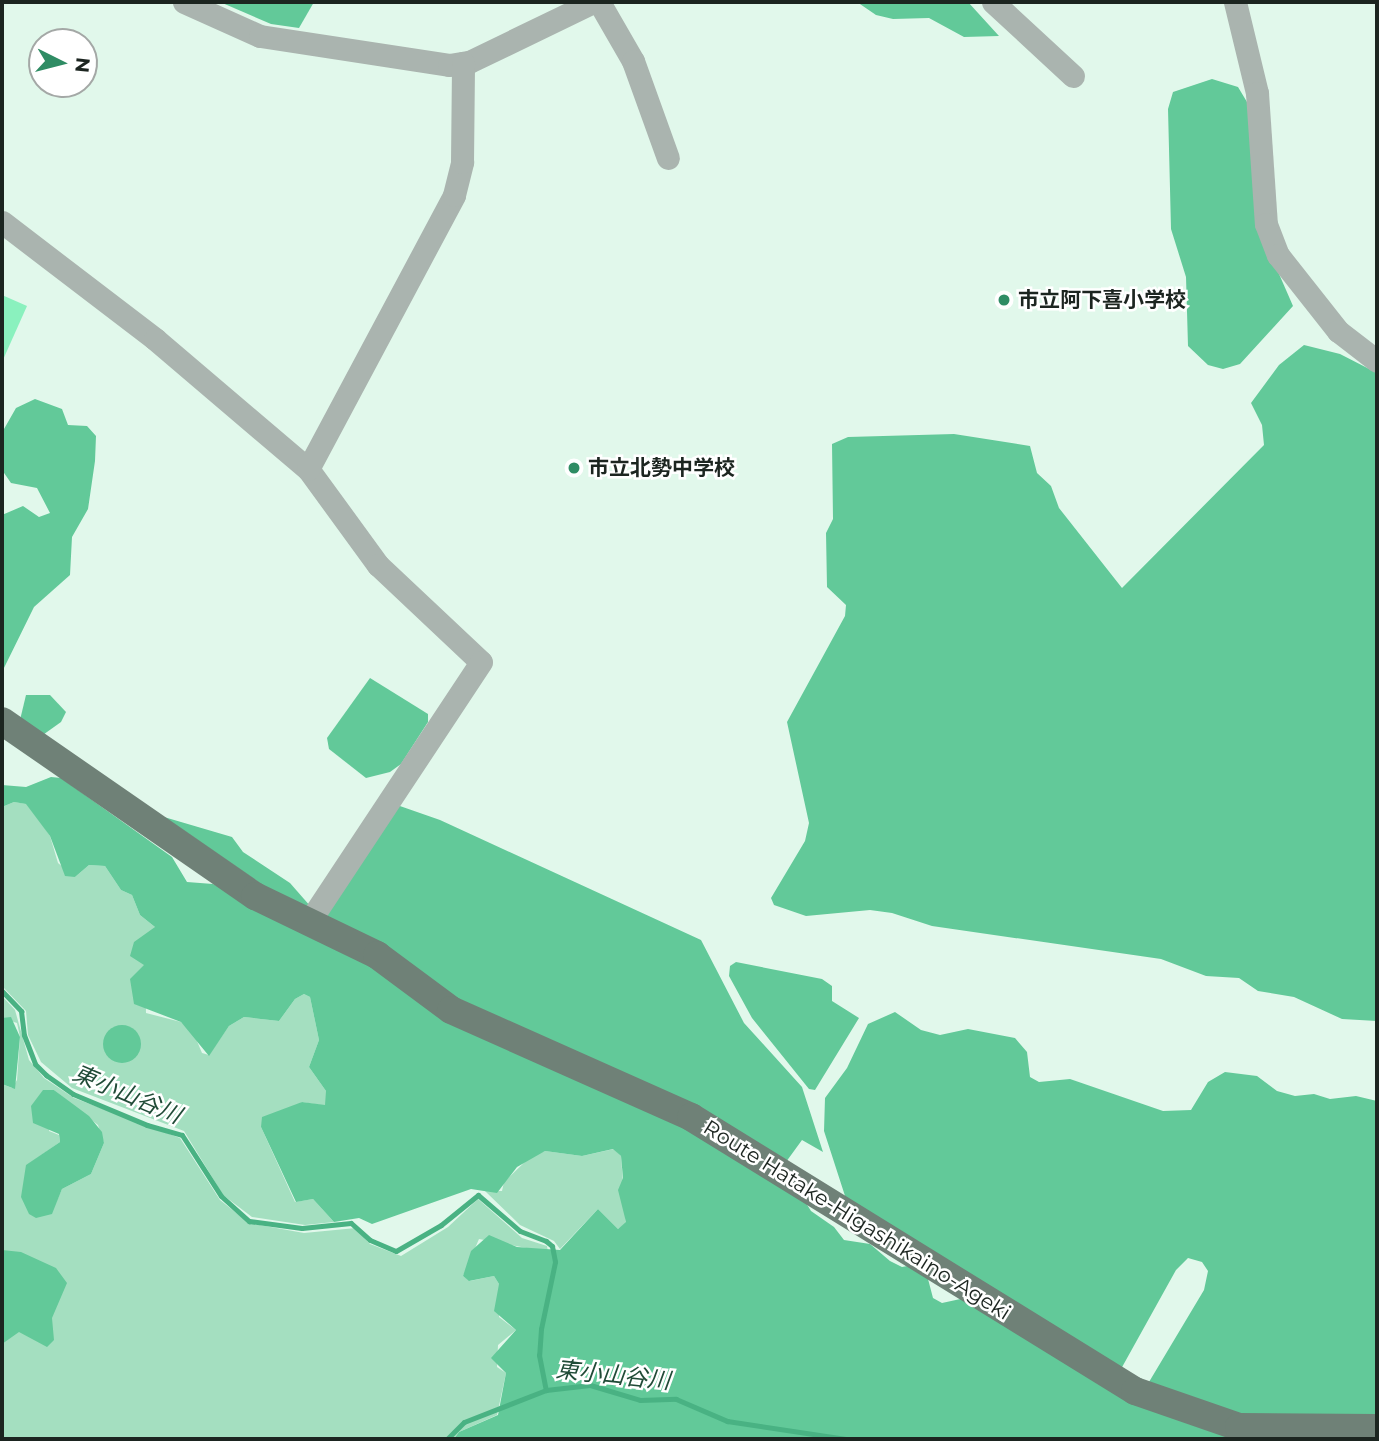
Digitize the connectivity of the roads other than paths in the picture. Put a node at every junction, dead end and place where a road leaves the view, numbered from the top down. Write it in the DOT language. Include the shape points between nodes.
graph roads {
  1 [pos="184,2"];
  2 [pos="593,2"];
  3 [pos="599,2"];
  4 [pos="993,2"];
  5 [pos="1235,2"];
  6 [pos="463,63"];
  7 [pos="1073,76"];
  8 [pos="668,158"];
  9 [pos="2,222"];
  10 [pos="1377,361"];
  11 [pos="308,469"];
  12 [pos="2,721"];
  13 [pos="309,922"];
  14 [pos="1377,1428"];
  1 -- 6 [label="street" via="260,36"];
  2 -- 6 [label="street"];
  3 -- 8 [label="street" via="633,61"];
  4 -- 7 [label="street"];
  5 -- 10 [label="street" via="1257,93 1266,224 1278,255 1338,331"];
  6 -- 11 [label="street" via="462,162 454,195"];
  9 -- 11 [label="street" via="155,339"];
  11 -- 13 [label="street" via="378,565 481,662"];
  12 -- 13 [label="main road, Route Hatake-Higashikaino-Ageki" via="189,854 255,897"];
  13 -- 14 [label="main road, Route Hatake-Higashikaino-Ageki" via="377,955 451,1010 702,1123 1135,1391 1239,1427"];
}
